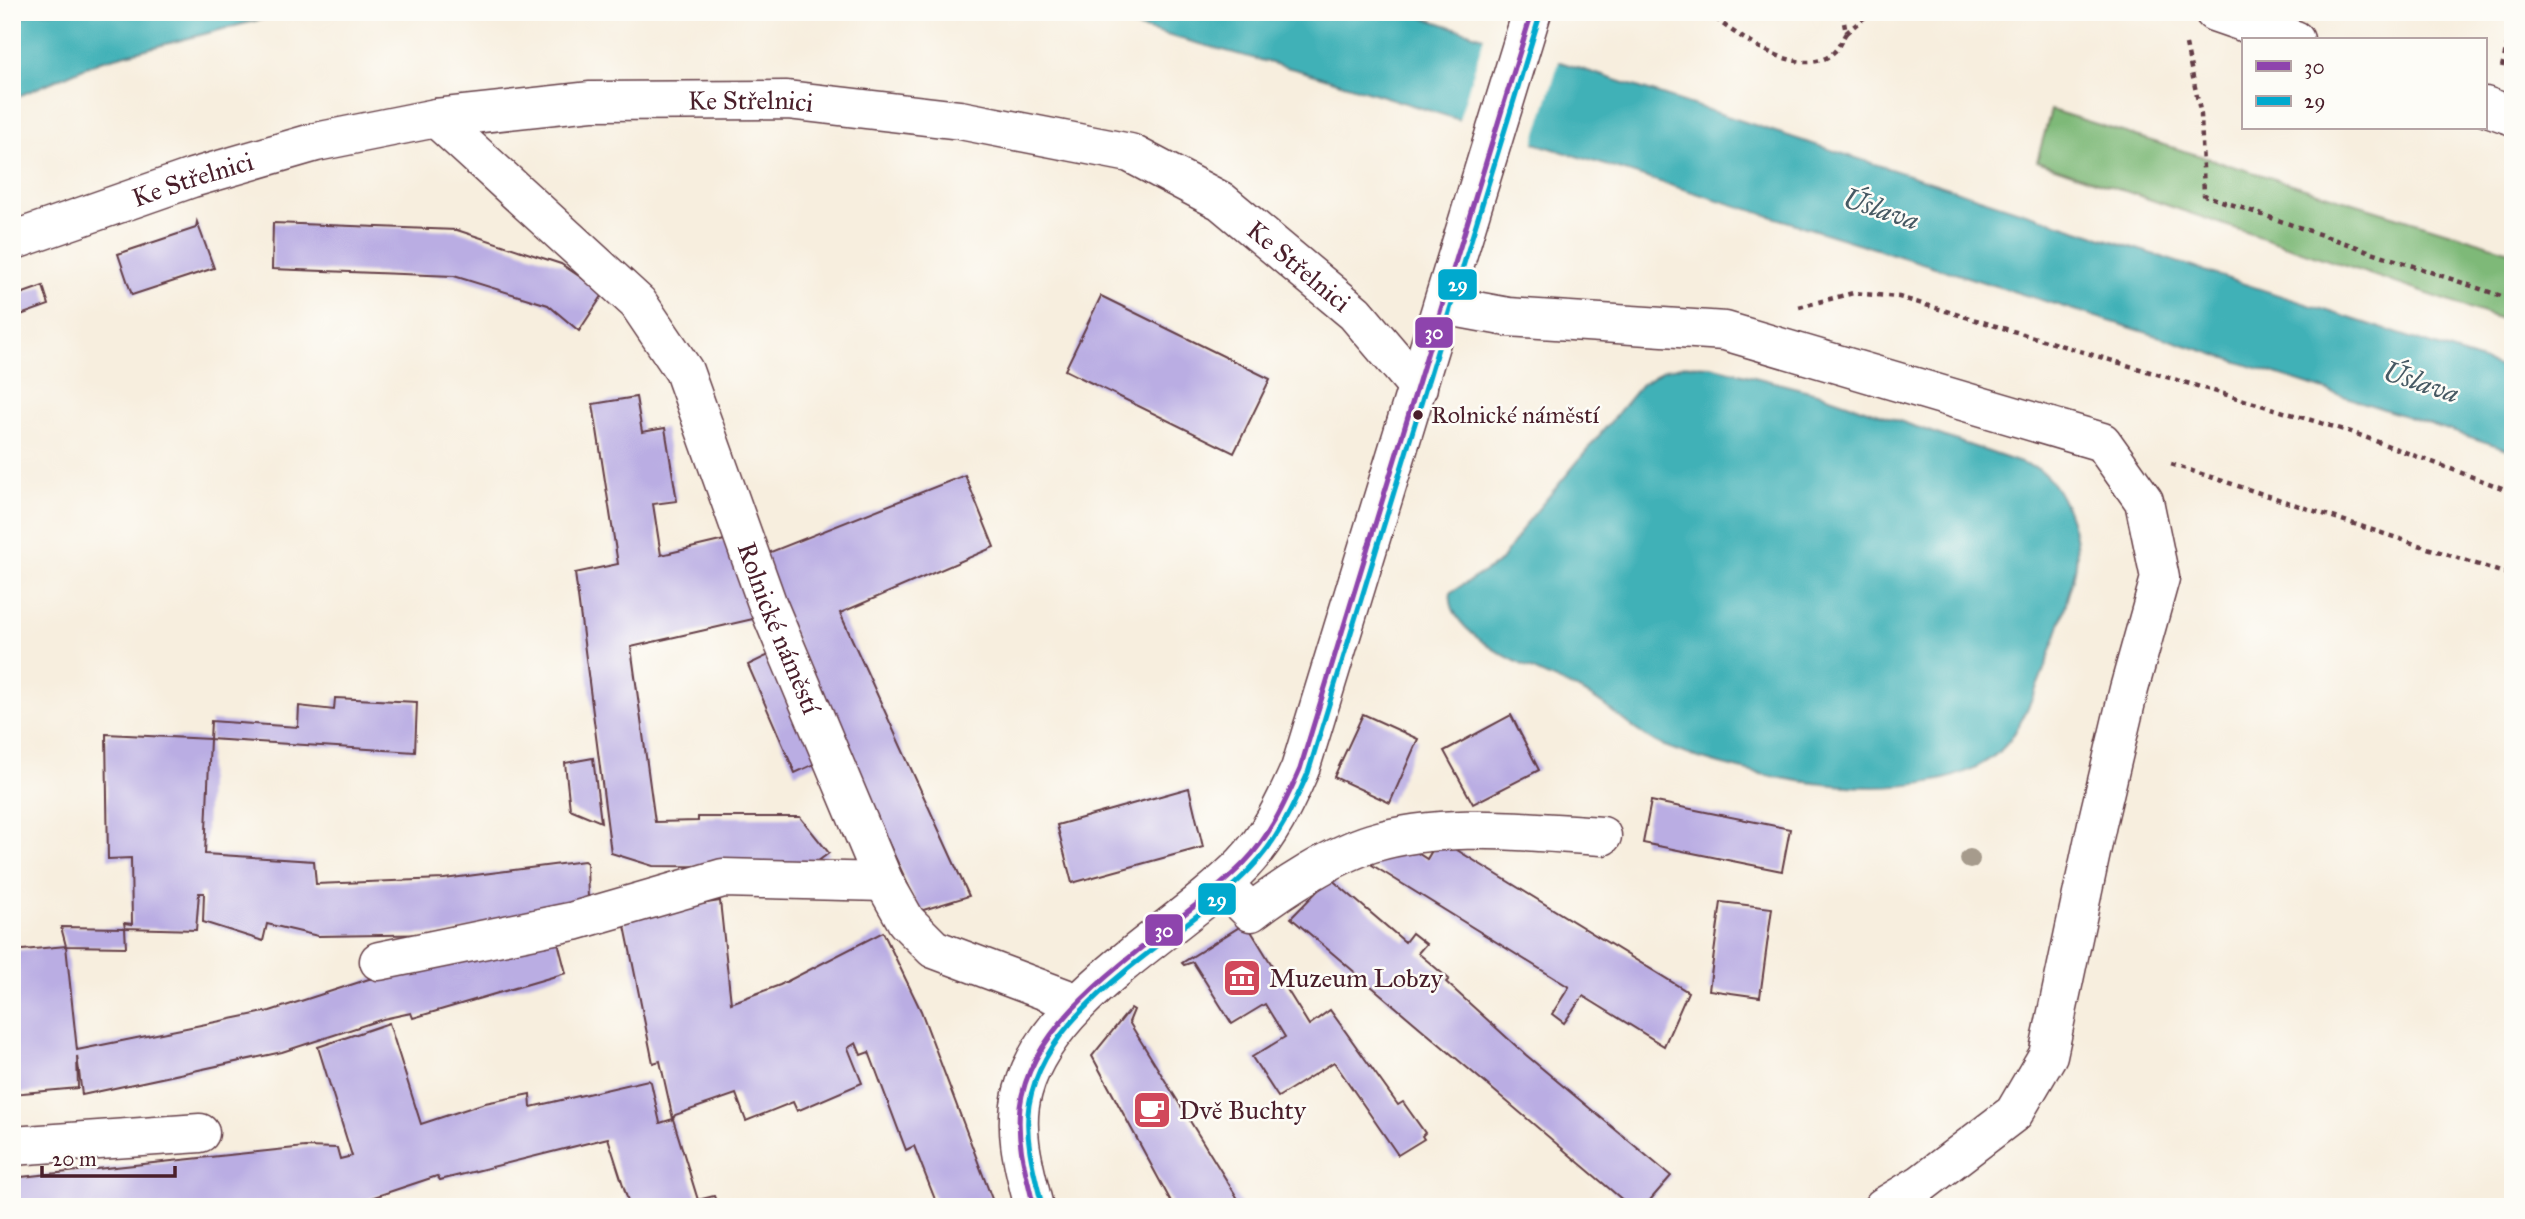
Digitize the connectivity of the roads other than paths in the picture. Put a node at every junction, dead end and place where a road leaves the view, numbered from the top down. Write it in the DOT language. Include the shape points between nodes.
graph roads {
  1 [pos="1532,12"];
  2 [pos="2214,12"];
  3 [pos="2289,38"];
  4 [pos="2486,106"];
  5 [pos="2513,116"];
  6 [pos="436,118"];
  7 [pos="12,241"];
  8 [pos="1447,293"];
  9 [pos="1418,387"];
  10 [pos="1602,836"];
  11 [pos="884,882"];
  12 [pos="1223,884"];
  13 [pos="379,961"];
  14 [pos="1078,1003"];
  15 [pos="200,1133"];
  16 [pos="12,1146"];
  17 [pos="1034,1207"];
  18 [pos="1883,1207"];
  1 -- 8 [label="street"];
  2 -- 3 [label="street"];
  4 -- 5 [label="street"];
  6 -- 7 [label="street, Ke Střelnici" via="316,142 192,178"];
  6 -- 9 [label="street, Ke Střelnici" via="591,101 787,100 960,120 1130,153 1221,201 1355,313"];
  6 -- 11 [label="street, Rolnické náměstí" via="638,303 684,371 767,603"];
  8 -- 9 [label="street"];
  8 -- 18 [label="street" via="1507,317 1725,331 2102,442 2144,501 2160,578 2100,810 2048,1055 2014,1113"];
  9 -- 12 [label="street" via="1300,769 1263,839"];
  10 -- 12 [label="street" via="1476,830 1371,843 1251,912"];
  11 -- 13 [label="street" via="723,878 574,921"];
  11 -- 14 [label="street, Rolnické náměstí" via="905,921 934,949"];
  12 -- 14 [label="street"];
  14 -- 17 [label="street" via="1038,1057 1022,1093 1020,1152"];
  15 -- 16 [label="street"];
}
